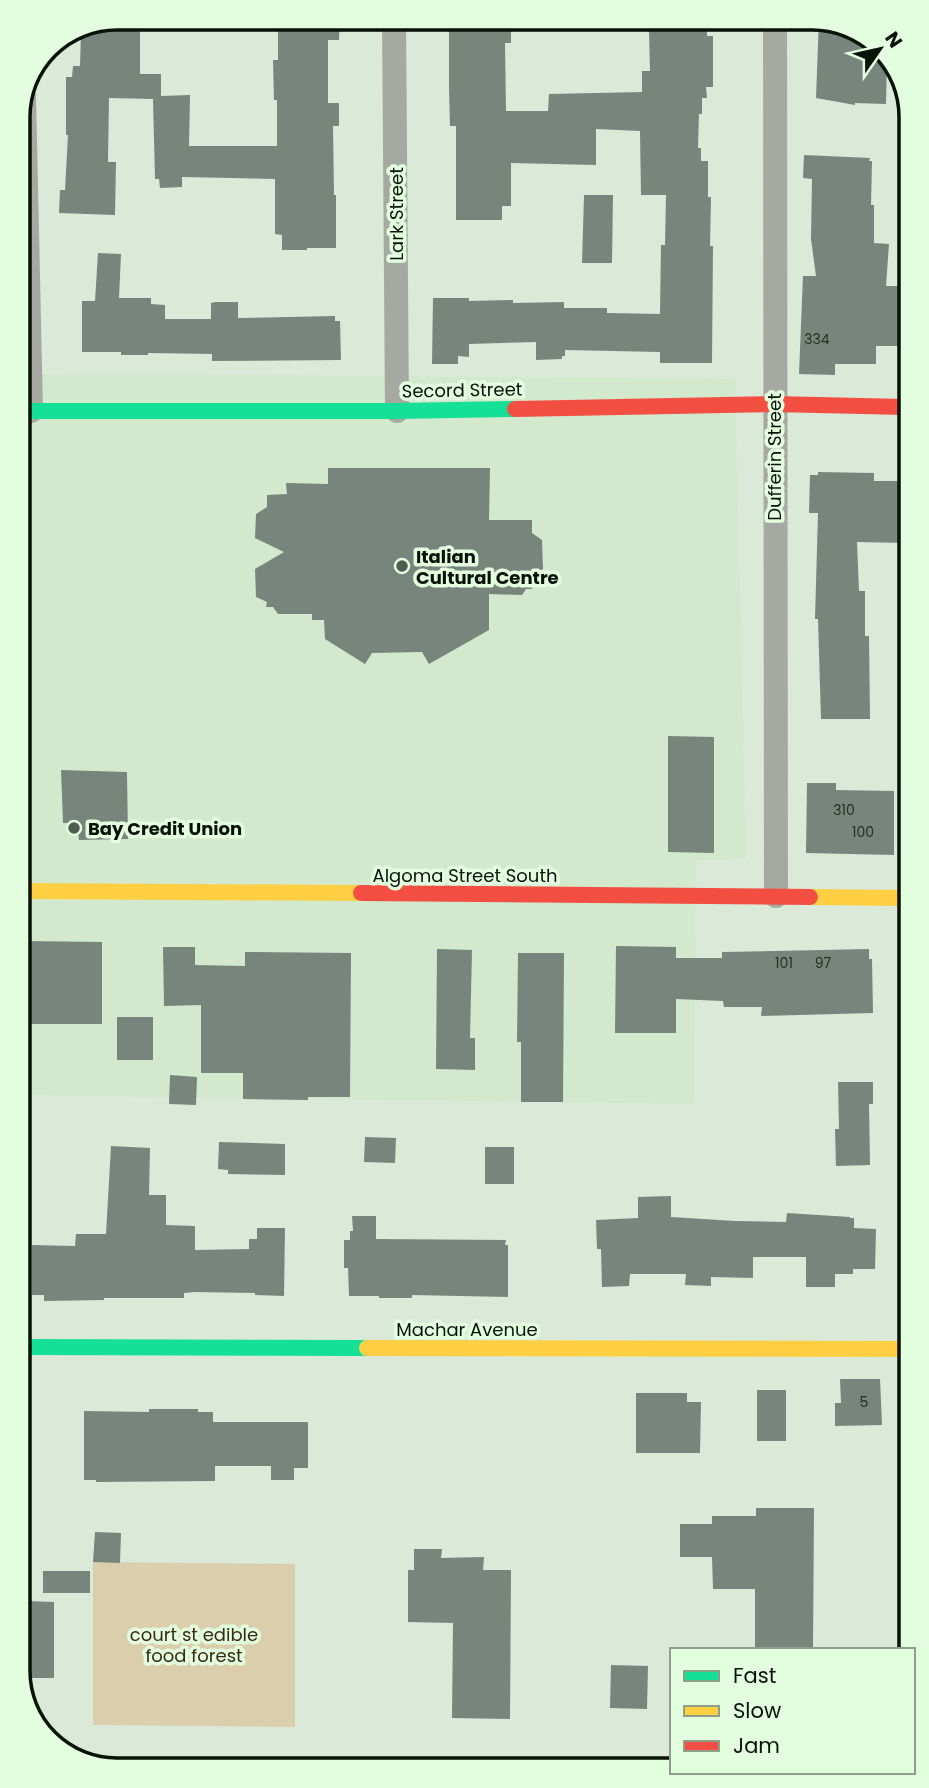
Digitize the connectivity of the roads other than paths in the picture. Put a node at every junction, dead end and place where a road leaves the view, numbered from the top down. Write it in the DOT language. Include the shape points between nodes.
graph roads {
  1 [pos="394,30"];
  2 [pos="775,30"];
  3 [pos="774,404"];
  4 [pos="899,407"];
  5 [pos="30,411"];
  6 [pos="397,411"];
  7 [pos="30,891"];
  8 [pos="776,896"];
  9 [pos="899,898"];
  10 [pos="30,1347"];
  11 [pos="899,1349"];
  1 -- 6 [label="street, Lark Street"];
  2 -- 3 [label="street, Dufferin Street"];
  3 -- 4 [label="street, Secord Street"];
  3 -- 6 [label="street, Secord Street"];
  3 -- 8 [label="street, Dufferin Street"];
  5 -- 6 [label="street, Secord Street"];
  7 -- 8 [label="street, Algoma Street South"];
  8 -- 9 [label="street, Algoma Street South"];
  10 -- 11 [label="street, Machar Avenue"];
}
